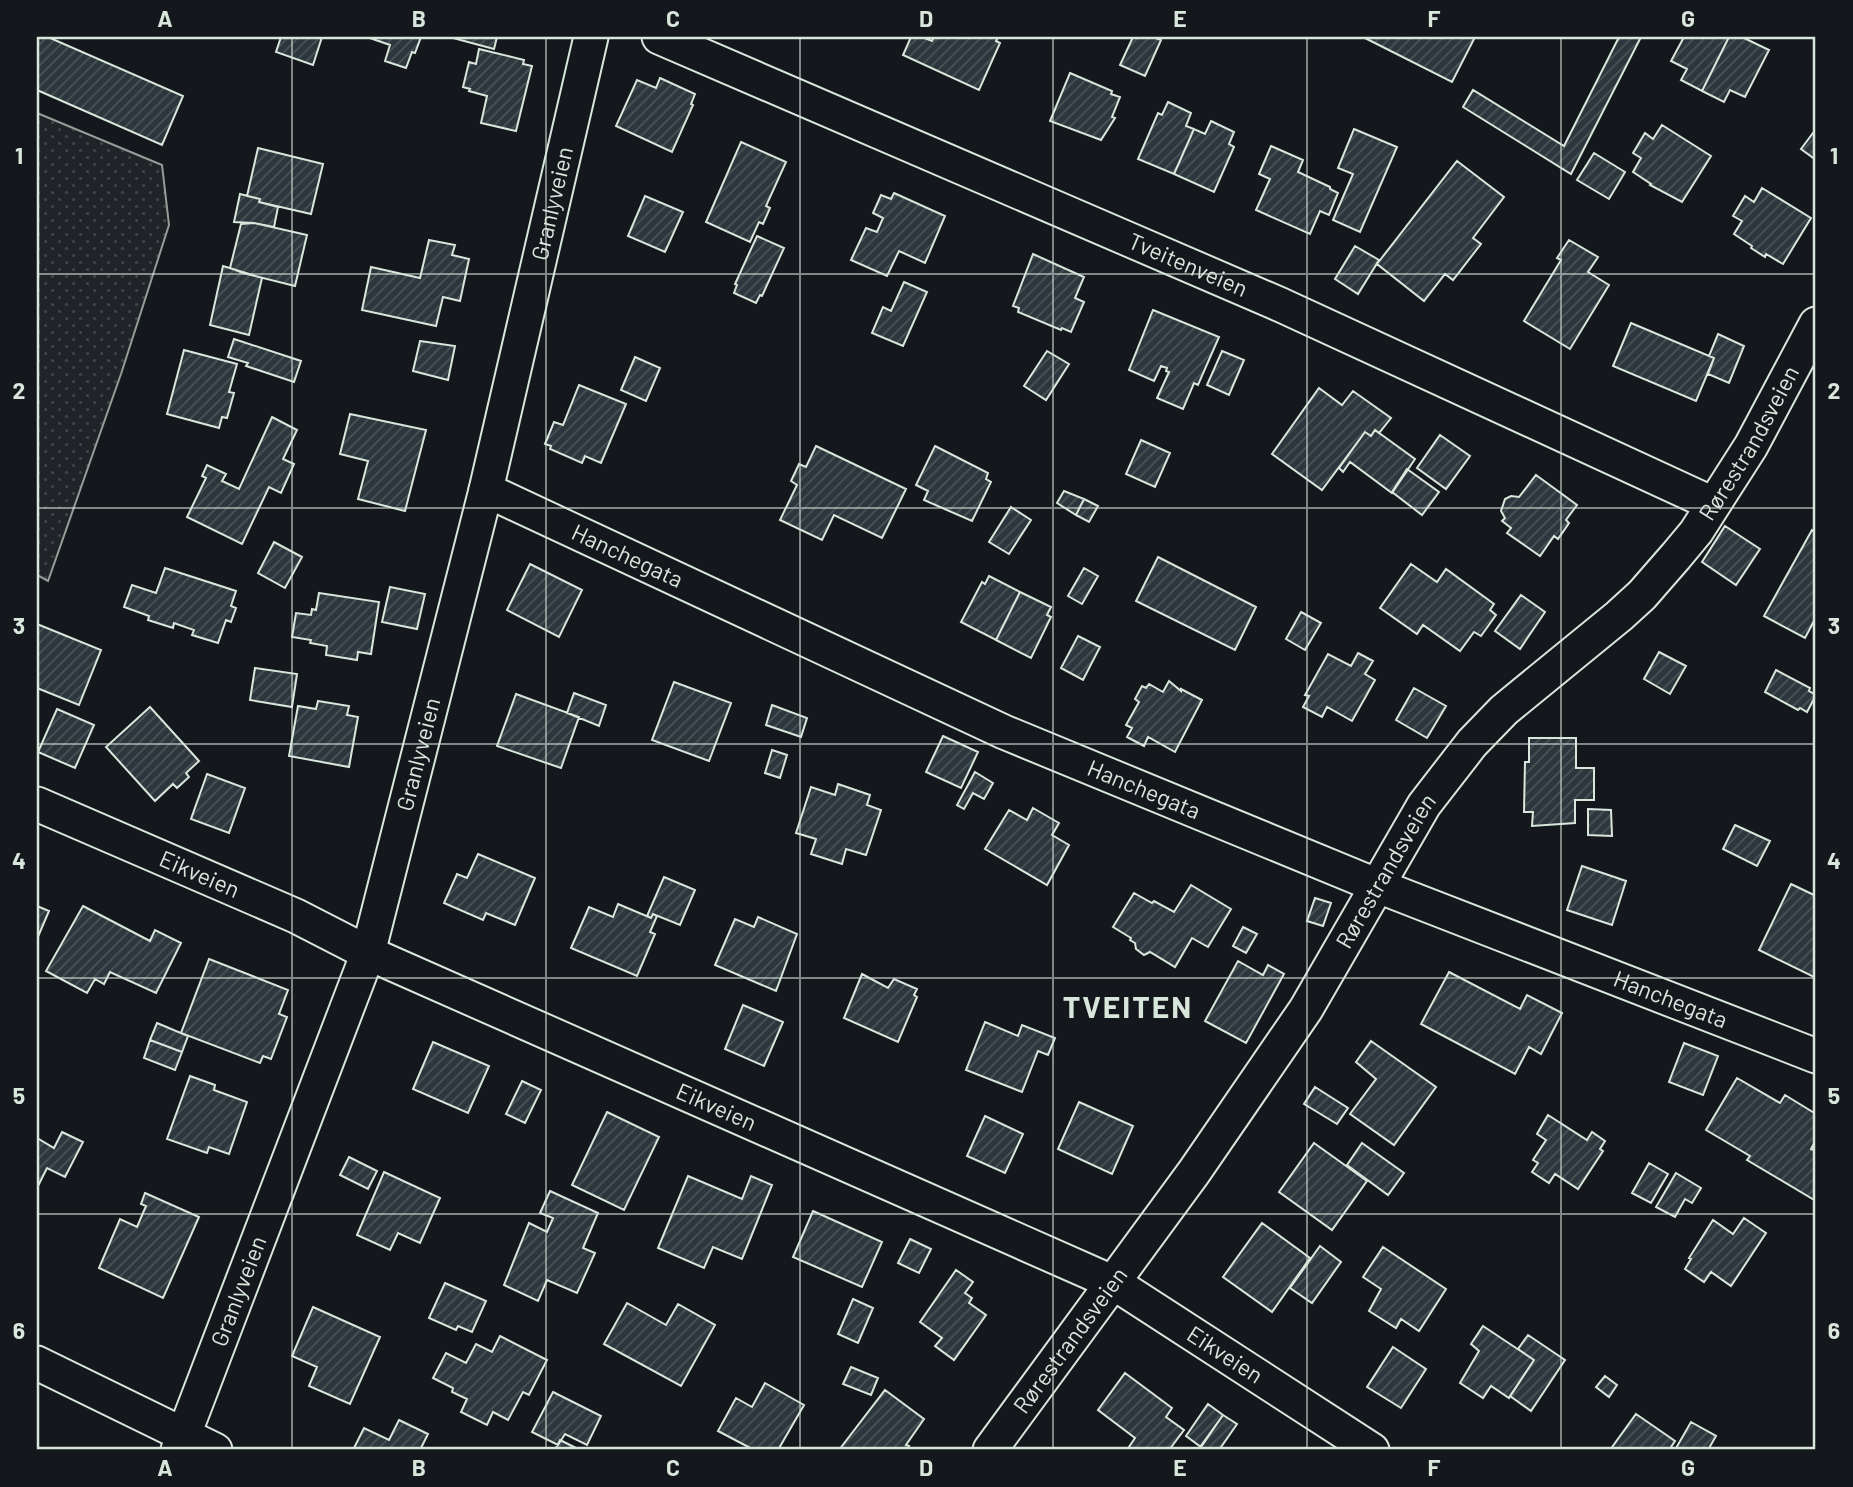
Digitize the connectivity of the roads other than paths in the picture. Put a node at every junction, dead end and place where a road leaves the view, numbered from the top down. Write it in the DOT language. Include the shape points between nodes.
graph roads {
  1 [pos="591,37"];
  2 [pos="659,37"];
  3 [pos="1816,324"];
  4 [pos="486,490"];
  5 [pos="1713,504"];
  6 [pos="37,804"];
  7 [pos="1378,886"];
  8 [pos="368,953"];
  9 [pos="1816,1056"];
  10 [pos="1114,1283"];
  11 [pos="37,1363"];
  12 [pos="181,1442"];
  13 [pos="215,1450"];
  14 [pos="990,1450"];
  15 [pos="1372,1450"];
  1 -- 4 [label="street, Granlyveien"];
  2 -- 5 [label="street, Tveitenveien" via="1281,305"];
  3 -- 5 [label="street, Rørestrandsveien" via="1768,417"];
  4 -- 7 [label="street, Hanchegata" via="1004,732"];
  4 -- 8 [label="street, Granlyveien"];
  5 -- 7 [label="street, Rørestrandsveien" via="1696,532 1642,595 1520,694 1472,743 1424,805"];
  6 -- 8 [label="street, Eikveien" via="296,916"];
  7 -- 9 [label="street, Hanchegata"];
  7 -- 10 [label="street, Rørestrandsveien" via="1306,1009"];
  8 -- 10 [label="street, Eikveien"];
  8 -- 12 [label="street, Granlyveien"];
  10 -- 14 [label="street, Rørestrandsveien"];
  10 -- 15 [label="street, Eikveien"];
  11 -- 12 [label="street"];
  12 -- 13 [label="street"];
}
